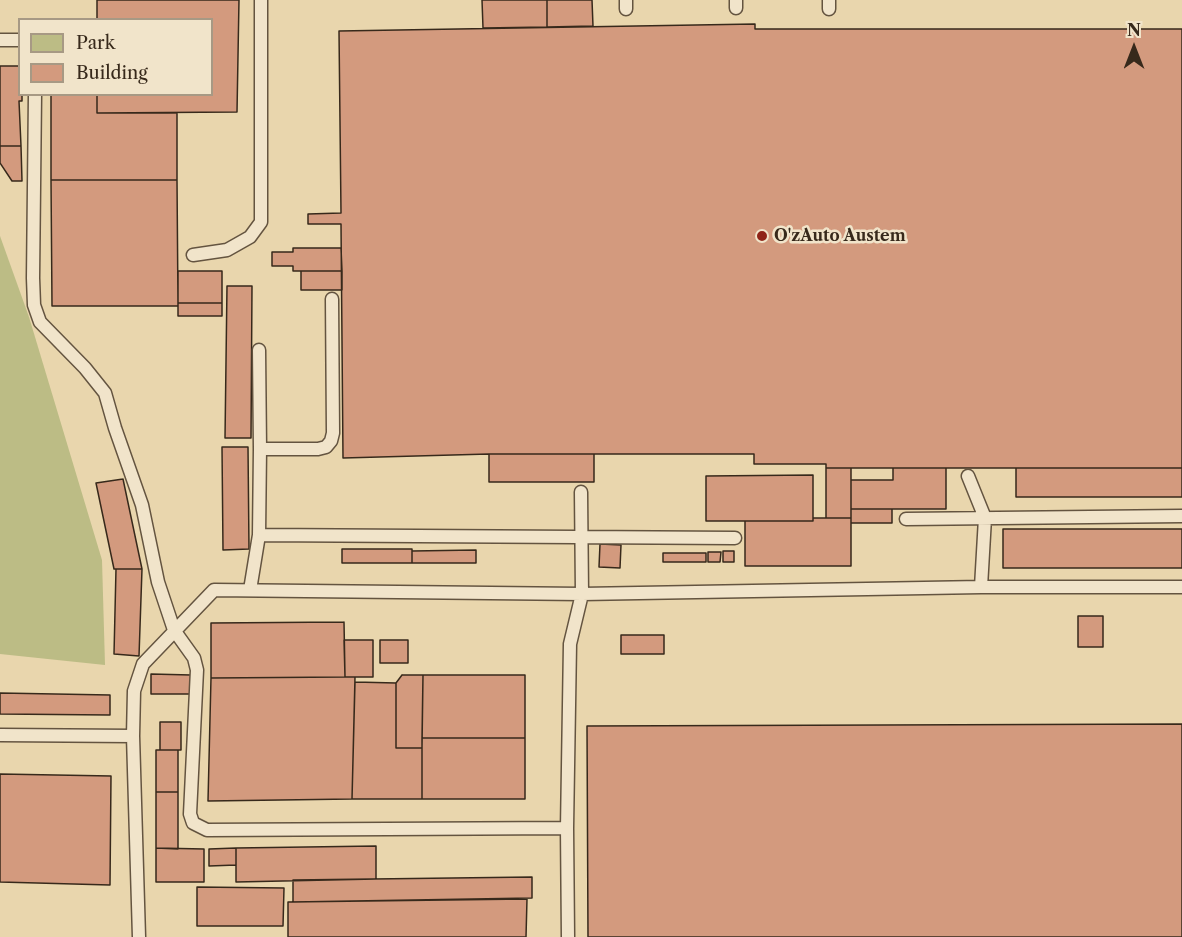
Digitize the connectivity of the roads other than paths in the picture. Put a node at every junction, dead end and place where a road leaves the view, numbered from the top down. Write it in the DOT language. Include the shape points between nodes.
graph roads {
  1 [pos="261,0"];
  2 [pos="0,40"];
  3 [pos="18,40"];
  4 [pos="35,96"];
  5 [pos="193,255"];
  6 [pos="332,299"];
  7 [pos="259,350"];
  8 [pos="260,449"];
  9 [pos="968,476"];
  10 [pos="581,492"];
  11 [pos="1182,516"];
  12 [pos="985,518"];
  13 [pos="906,519"];
  14 [pos="260,535"];
  15 [pos="582,537"];
  16 [pos="735,538"];
  17 [pos="981,587"];
  18 [pos="1182,587"];
  19 [pos="250,590"];
  20 [pos="582,594"];
  21 [pos="174,630"];
  22 [pos="0,735"];
  23 [pos="133,736"];
  24 [pos="567,828"];
  25 [pos="140,937"];
  26 [pos="568,937"];
  1 -- 5 [label="lane" via="261,222 250,237 227,250"];
  2 -- 3 [label="lane"];
  4 -- 21 [label="lane" via="34,304 40,322 105,393 142,505 158,582"];
  6 -- 8 [label="lane" via="331,441 318,449"];
  7 -- 8 [label="lane"];
  8 -- 14 [label="lane"];
  9 -- 12 [label="lane"];
  10 -- 15 [label="lane"];
  11 -- 12 [label="lane"];
  12 -- 13 [label="lane"];
  12 -- 17 [label="lane"];
  14 -- 15 [label="lane"];
  14 -- 19 [label="lane"];
  15 -- 16 [label="lane"];
  15 -- 20 [label="lane"];
  17 -- 18 [label="lane"];
  17 -- 20 [label="lane"];
  19 -- 20 [label="lane"];
  19 -- 21 [label="lane" via="214,590"];
  20 -- 24 [label="lane" via="570,644"];
  21 -- 23 [label="lane" via="141,669 134,691"];
  21 -- 24 [label="lane" via="194,658 197,670 190,814 193,823 207,830"];
  22 -- 23 [label="lane"];
  23 -- 25 [label="lane"];
  24 -- 26 [label="lane"];
}
